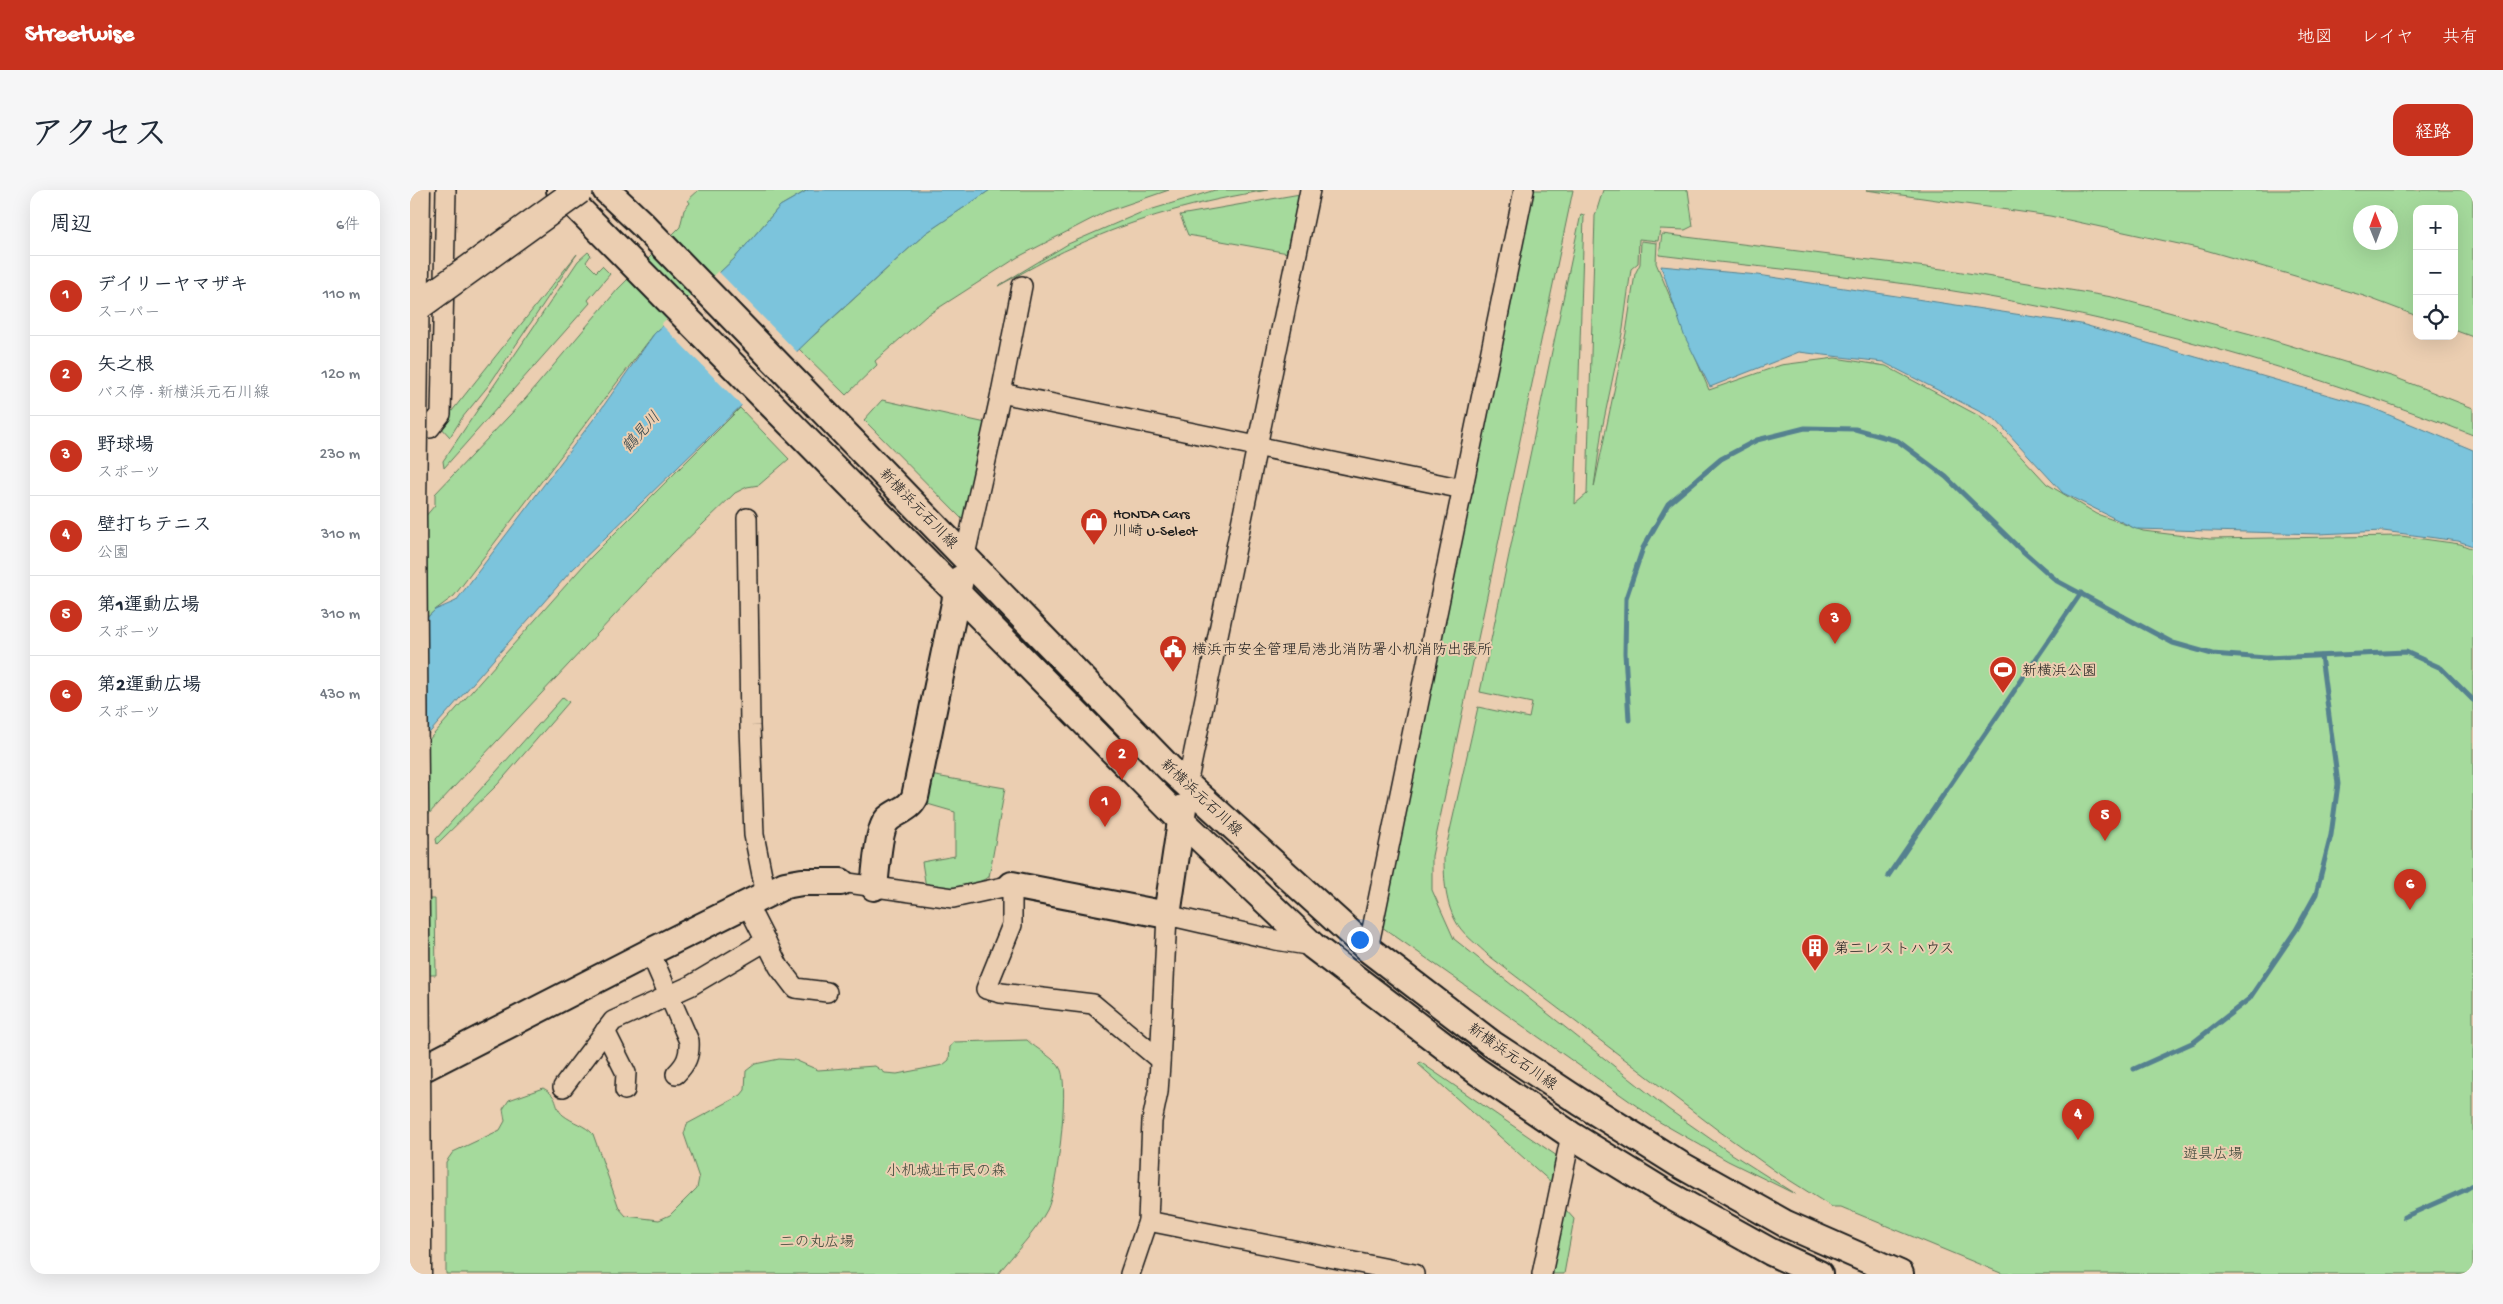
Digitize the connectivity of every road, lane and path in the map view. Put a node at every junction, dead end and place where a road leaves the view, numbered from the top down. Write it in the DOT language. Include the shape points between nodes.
graph roads {
  1 [pos="416,190"];
  2 [pos="446,190"];
  3 [pos="560,190"];
  4 [pos="606,190"];
  5 [pos="1310,190"];
  6 [pos="1524,190"];
  7 [pos="575,196"];
  8 [pos="1022,286"];
  9 [pos="410,304"];
  10 [pos="410,312"];
  11 [pos="1001,393"];
  12 [pos="410,428"];
  13 [pos="1257,448"];
  14 [pos="1463,489"];
  15 [pos="747,518"];
  16 [pos="965,555"];
  17 [pos="958,593"];
  18 [pos="1187,785"];
  19 [pos="1181,820"];
  20 [pos="841,882"];
  21 [pos="1012,886"];
  22 [pos="874,887"];
  23 [pos="756,899"];
  24 [pos="1166,915"];
  25 [pos="766,941"];
  26 [pos="1313,946"];
  27 [pos="1368,949"];
  28 [pos="650,952"];
  29 [pos="827,992"];
  30 [pos="671,996"];
  31 [pos="605,1031"];
  32 [pos="1160,1060"];
  33 [pos="676,1074"];
  34 [pos="410,1078"];
  35 [pos="563,1087"];
  36 [pos="625,1090"];
  37 [pos="1571,1135"];
  38 [pos="1148,1221"];
  39 [pos="417,1274"];
  40 [pos="1130,1274"];
  41 [pos="1414,1274"];
  42 [pos="1542,1274"];
  43 [pos="1819,1274"];
  44 [pos="1900,1274"];
  1 -- 39 [label="highway, bridge" via="412,509"];
  2 -- 12 [label="street" via="441,414 430,428"];
  3 -- 7 [label="street, 新横浜元石川線"];
  4 -- 16 [label="street, 新横浜元石川線"];
  5 -- 13 [label="street"];
  6 -- 14 [label="street"];
  7 -- 9 [label="highway"];
  7 -- 10 [label="highway, bridge"];
  7 -- 17 [label="street, 新横浜元石川線"];
  8 -- 11 [label="street"];
  11 -- 13 [label="street"];
  11 -- 16 [label="street"];
  13 -- 14 [label="street"];
  13 -- 18 [label="street"];
  14 -- 27 [label="street"];
  15 -- 23 [label="street"];
  16 -- 17 [label="street"];
  16 -- 18 [label="street, 新横浜元石川線"];
  17 -- 19 [label="street, 新横浜元石川線"];
  17 -- 22 [label="street" via="915,797 910,806 887,820 882,829"];
  18 -- 19 [label="street"];
  18 -- 27 [label="street, 新横浜元石川線"];
  19 -- 24 [label="street"];
  19 -- 26 [label="street, 新横浜元石川線"];
  20 -- 22 [label="street"];
  20 -- 23 [label="street" via="785,885"];
  21 -- 22 [label="street" via="953,898"];
  21 -- 24 [label="street"];
  21 -- 32 [label="street" via="1012,925 986,989 1001,994 1093,1004"];
  23 -- 25 [label="street"];
  23 -- 28 [label="street"];
  24 -- 26 [label="street"];
  24 -- 32 [label="street"];
  25 -- 29 [label="street" via="779,968 795,988"];
  25 -- 30 [label="street"];
  26 -- 37 [label="street, 新横浜元石川線" via="1478,1072"];
  27 -- 44 [label="street, 新横浜元石川線" via="1492,1044 1679,1164 1786,1224"];
  28 -- 30 [label="street"];
  28 -- 34 [label="street"];
  30 -- 31 [label="street" via="613,1021"];
  30 -- 33 [label="street" via="689,1041 690,1054"];
  31 -- 35 [label="street"];
  31 -- 36 [label="street" via="626,1073"];
  32 -- 38 [label="street" via="1152,1121"];
  37 -- 42 [label="street"];
  37 -- 43 [label="street, 新横浜元石川線" via="1667,1194 1771,1252"];
  38 -- 40 [label="street"];
  38 -- 41 [label="street"];
}
